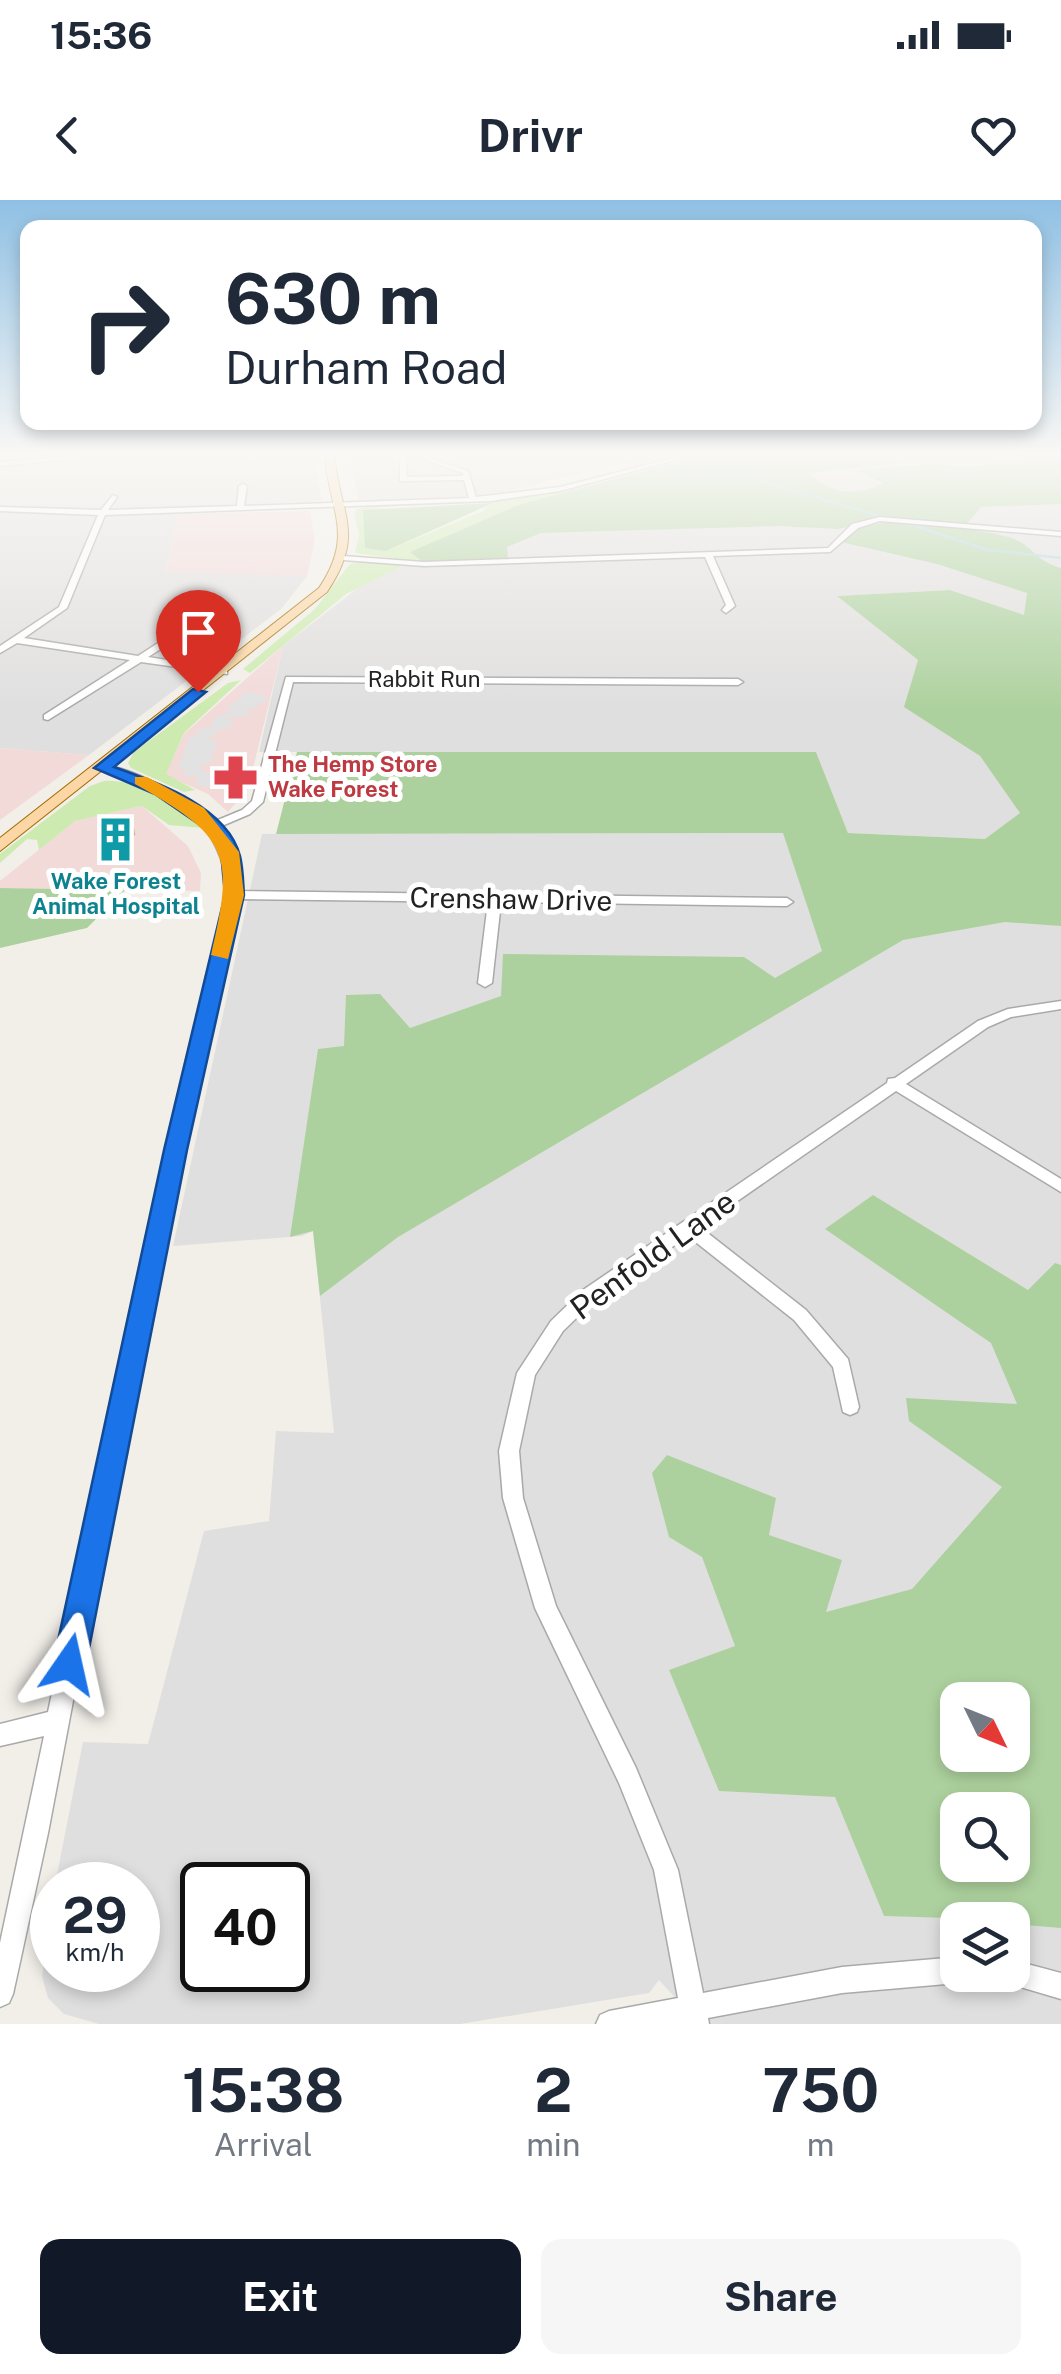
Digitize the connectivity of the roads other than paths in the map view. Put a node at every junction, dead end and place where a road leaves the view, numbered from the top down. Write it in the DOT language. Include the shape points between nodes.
graph roads {
  1 [pos="93,539"];
  2 [pos="347,539"];
  3 [pos="841,539"];
  4 [pos="708,554"];
  5 [pos="343,558"];
  6 [pos="206,600"];
  7 [pos="726,610"];
  8 [pos="22,637"];
  9 [pos="0,650"];
  10 [pos="144,658"];
  11 [pos="224,672"];
  12 [pos="738,682"];
  13 [pos="48,717"];
  14 [pos="102,768"];
  15 [pos="212,826"];
  16 [pos="0,846"];
  17 [pos="235,895"];
  18 [pos="494,898"];
  19 [pos="787,902"];
  20 [pos="485,983"];
  21 [pos="1061,1005"];
  22 [pos="893,1082"];
  23 [pos="1061,1186"];
  24 [pos="688,1227"];
  25 [pos="850,1407"];
  26 [pos="59,1721"];
  27 [pos="0,1734"];
  28 [pos="940,1972"];
  29 [pos="1030,1978"];
  30 [pos="1061,1986"];
  31 [pos="0,1994"];
  32 [pos="695,2015"];
  33 [pos="609,2024"];
  1 -- 8 [label="street" via="69,600"];
  2 -- 5 [label="main road"];
  3 -- 4 [label="street" via="830,550"];
  4 -- 5 [label="street" via="424,564"];
  4 -- 7 [label="street" via="731,606"];
  5 -- 11 [label="main road" via="311,602"];
  6 -- 10 [label="street"];
  8 -- 9 [label="street"];
  8 -- 10 [label="street"];
  10 -- 11 [label="street"];
  10 -- 13 [label="street"];
  11 -- 14 [label="main road"];
  12 -- 15 [label="street, Rabbit Run" via="289,679 257,802"];
  14 -- 15 [label="street" via="161,790"];
  14 -- 16 [label="main road"];
  15 -- 17 [label="street" via="230,852"];
  17 -- 18 [label="street, Crenshaw Drive"];
  17 -- 26 [label="street"];
  18 -- 19 [label="street, Crenshaw Drive"];
  18 -- 20 [label="street"];
  21 -- 22 [label="street, Penfold Lane" via="983,1024"];
  22 -- 23 [label="street"];
  22 -- 24 [label="street, Penfold Lane"];
  24 -- 25 [label="street" via="800,1315 842,1364"];
  24 -- 32 [label="street, Penfold Lane" via="557,1326 526,1373 509,1451 513,1498 546,1608 666,1870"];
  26 -- 27 [label="street"];
  26 -- 31 [label="street"];
  28 -- 32 [label="street" via="842,1980"];
  29 -- 30 [label="street"];
  32 -- 33 [label="street"];
}
